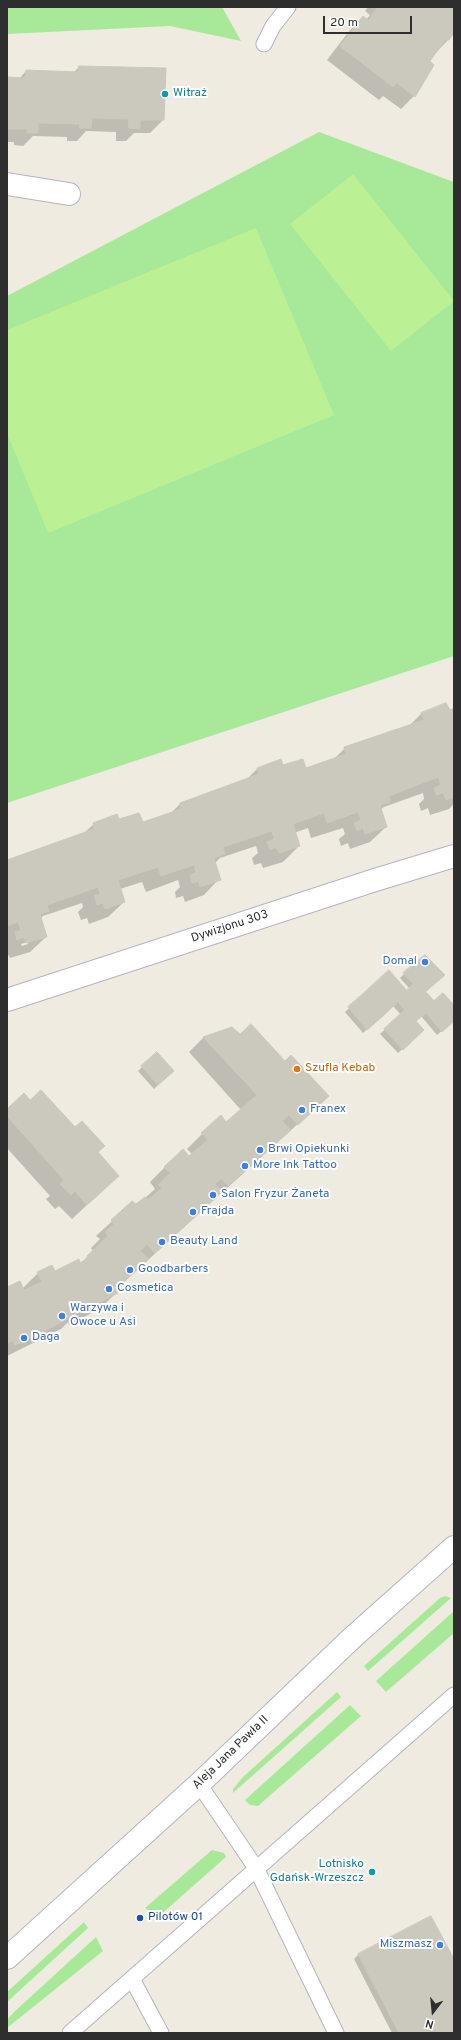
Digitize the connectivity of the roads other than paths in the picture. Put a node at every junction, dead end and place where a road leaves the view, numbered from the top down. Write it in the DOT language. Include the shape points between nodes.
graph roads {
  1 [pos="288,7"];
  2 [pos="264,44"];
  3 [pos="7,184"];
  4 [pos="69,194"];
  5 [pos="453,862"];
  6 [pos="7,1000"];
  7 [pos="452,1554"];
  8 [pos="454,1695"];
  9 [pos="199,1784"];
  10 [pos="256,1868"];
  11 [pos="7,1958"];
  12 [pos="132,1979"];
  13 [pos="70,2033"];
  14 [pos="161,2033"];
  15 [pos="336,2033"];
  1 -- 2 [label="lane" via="273,26"];
  3 -- 4 [label="street"];
  5 -- 6 [label="street, Dywizjonu 303" via="375,880"];
  7 -- 9 [label="street, Aleja Jana Pawła II" via="352,1638"];
  8 -- 10 [label="lane"];
  9 -- 10 [label="lane"];
  9 -- 11 [label="street, Aleja Jana Pawła II"];
  10 -- 12 [label="lane"];
  10 -- 15 [label="lane"];
  12 -- 13 [label="lane"];
  12 -- 14 [label="lane"];
}
